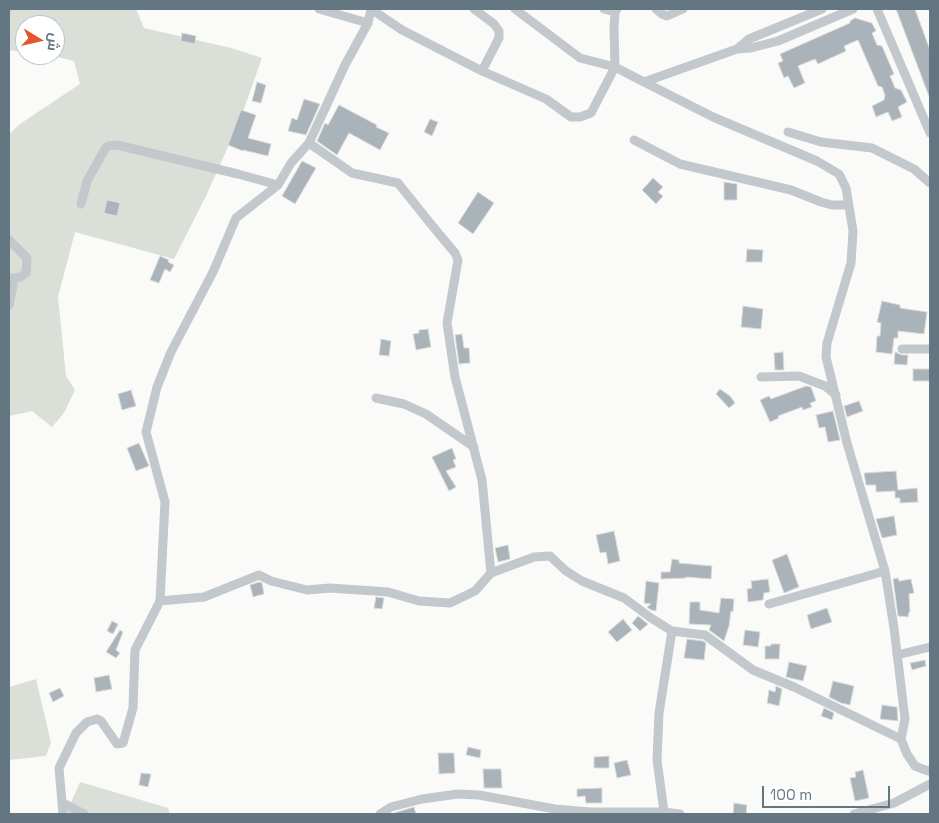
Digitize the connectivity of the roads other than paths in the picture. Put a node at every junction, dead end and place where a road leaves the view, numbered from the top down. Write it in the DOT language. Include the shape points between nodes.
graph roads {
  1 [pos="319,9"];
  2 [pos="371,9"];
  3 [pos="474,9"];
  4 [pos="515,9"];
  5 [pos="604,9"];
  6 [pos="656,9"];
  7 [pos="683,9"];
  8 [pos="822,9"];
  9 [pos="853,9"];
  10 [pos="877,9"];
  11 [pos="616,10"];
  12 [pos="368,23"];
  13 [pos="737,49"];
  14 [pos="615,67"];
  15 [pos="482,71"];
  16 [pos="644,82"];
  17 [pos="928,120"];
  18 [pos="788,132"];
  19 [pos="930,133"];
  20 [pos="634,140"];
  21 [pos="309,143"];
  22 [pos="930,183"];
  23 [pos="278,185"];
  24 [pos="81,204"];
  25 [pos="848,205"];
  26 [pos="9,240"];
  27 [pos="10,278"];
  28 [pos="9,305"];
  29 [pos="902,349"];
  30 [pos="930,349"];
  31 [pos="761,377"];
  32 [pos="836,394"];
  33 [pos="376,398"];
  34 [pos="474,446"];
  35 [pos="885,571"];
  36 [pos="491,573"];
  37 [pos="160,601"];
  38 [pos="769,604"];
  39 [pos="672,631"];
  40 [pos="930,648"];
  41 [pos="897,655"];
  42 [pos="901,739"];
  43 [pos="930,770"];
  44 [pos="930,784"];
  45 [pos="63,802"];
  46 [pos="664,812"];
  47 [pos="63,814"];
  48 [pos="84,814"];
  49 [pos="380,814"];
  50 [pos="680,814"];
  51 [pos="854,814"];
  1 -- 12 [label="street"];
  2 -- 12 [label="street"];
  2 -- 15 [label="street" via="402,30"];
  3 -- 15 [label="street" via="494,24 500,38"];
  4 -- 14 [label="street" via="580,58"];
  5 -- 11 [label="street"];
  6 -- 7 [label="street" via="667,16"];
  8 -- 13 [label="street" via="749,39"];
  9 -- 13 [label="street" via="778,41"];
  10 -- 17 [label="street"];
  11 -- 14 [label="street"];
  12 -- 21 [label="street"];
  13 -- 16 [label="street"];
  14 -- 15 [label="street" via="591,113 580,117 571,117 546,99"];
  14 -- 16 [label="street"];
  16 -- 25 [label="street" via="839,174 846,188"];
  17 -- 19 [label="street"];
  18 -- 22 [label="street" via="821,142 872,148 914,169"];
  20 -- 25 [label="street" via="680,164 791,190 832,205"];
  21 -- 23 [label="street" via="291,163"];
  21 -- 34 [label="street" via="352,172 398,183 456,252 458,260 447,323 455,377"];
  23 -- 24 [label="street" via="117,145 105,149 87,181"];
  23 -- 37 [label="street" via="236,218 157,387 146,432 165,502"];
  25 -- 32 [label="street" via="853,232 850,263 826,350"];
  26 -- 27 [label="street" via="27,258 26,273"];
  27 -- 28 [label="street" via="13,285"];
  29 -- 30 [label="street"];
  31 -- 32 [label="street" via="799,376"];
  32 -- 35 [label="street"];
  33 -- 34 [label="street" via="404,404 426,414"];
  34 -- 36 [label="street" via="482,480"];
  35 -- 38 [label="street"];
  35 -- 41 [label="street"];
  36 -- 37 [label="street" via="475,591 450,603 419,601 388,592 330,588 307,590 259,575 204,597"];
  36 -- 39 [label="street" via="534,557 550,556 582,581 624,598"];
  37 -- 45 [label="street" via="135,650 132,708 123,743 117,744 102,721 87,722 76,733 59,768"];
  39 -- 42 [label="street" via="705,635 753,670"];
  39 -- 46 [label="street" via="659,713 657,760"];
  40 -- 41 [label="street"];
  41 -- 42 [label="street" via="906,719"];
  42 -- 43 [label="street" via="915,766"];
  44 -- 51 [label="street" via="894,802"];
  45 -- 47 [label="street"];
  45 -- 48 [label="street"];
  46 -- 49 [label="street" via="555,809 458,794 422,799 391,807"];
  46 -- 50 [label="street"];
}
